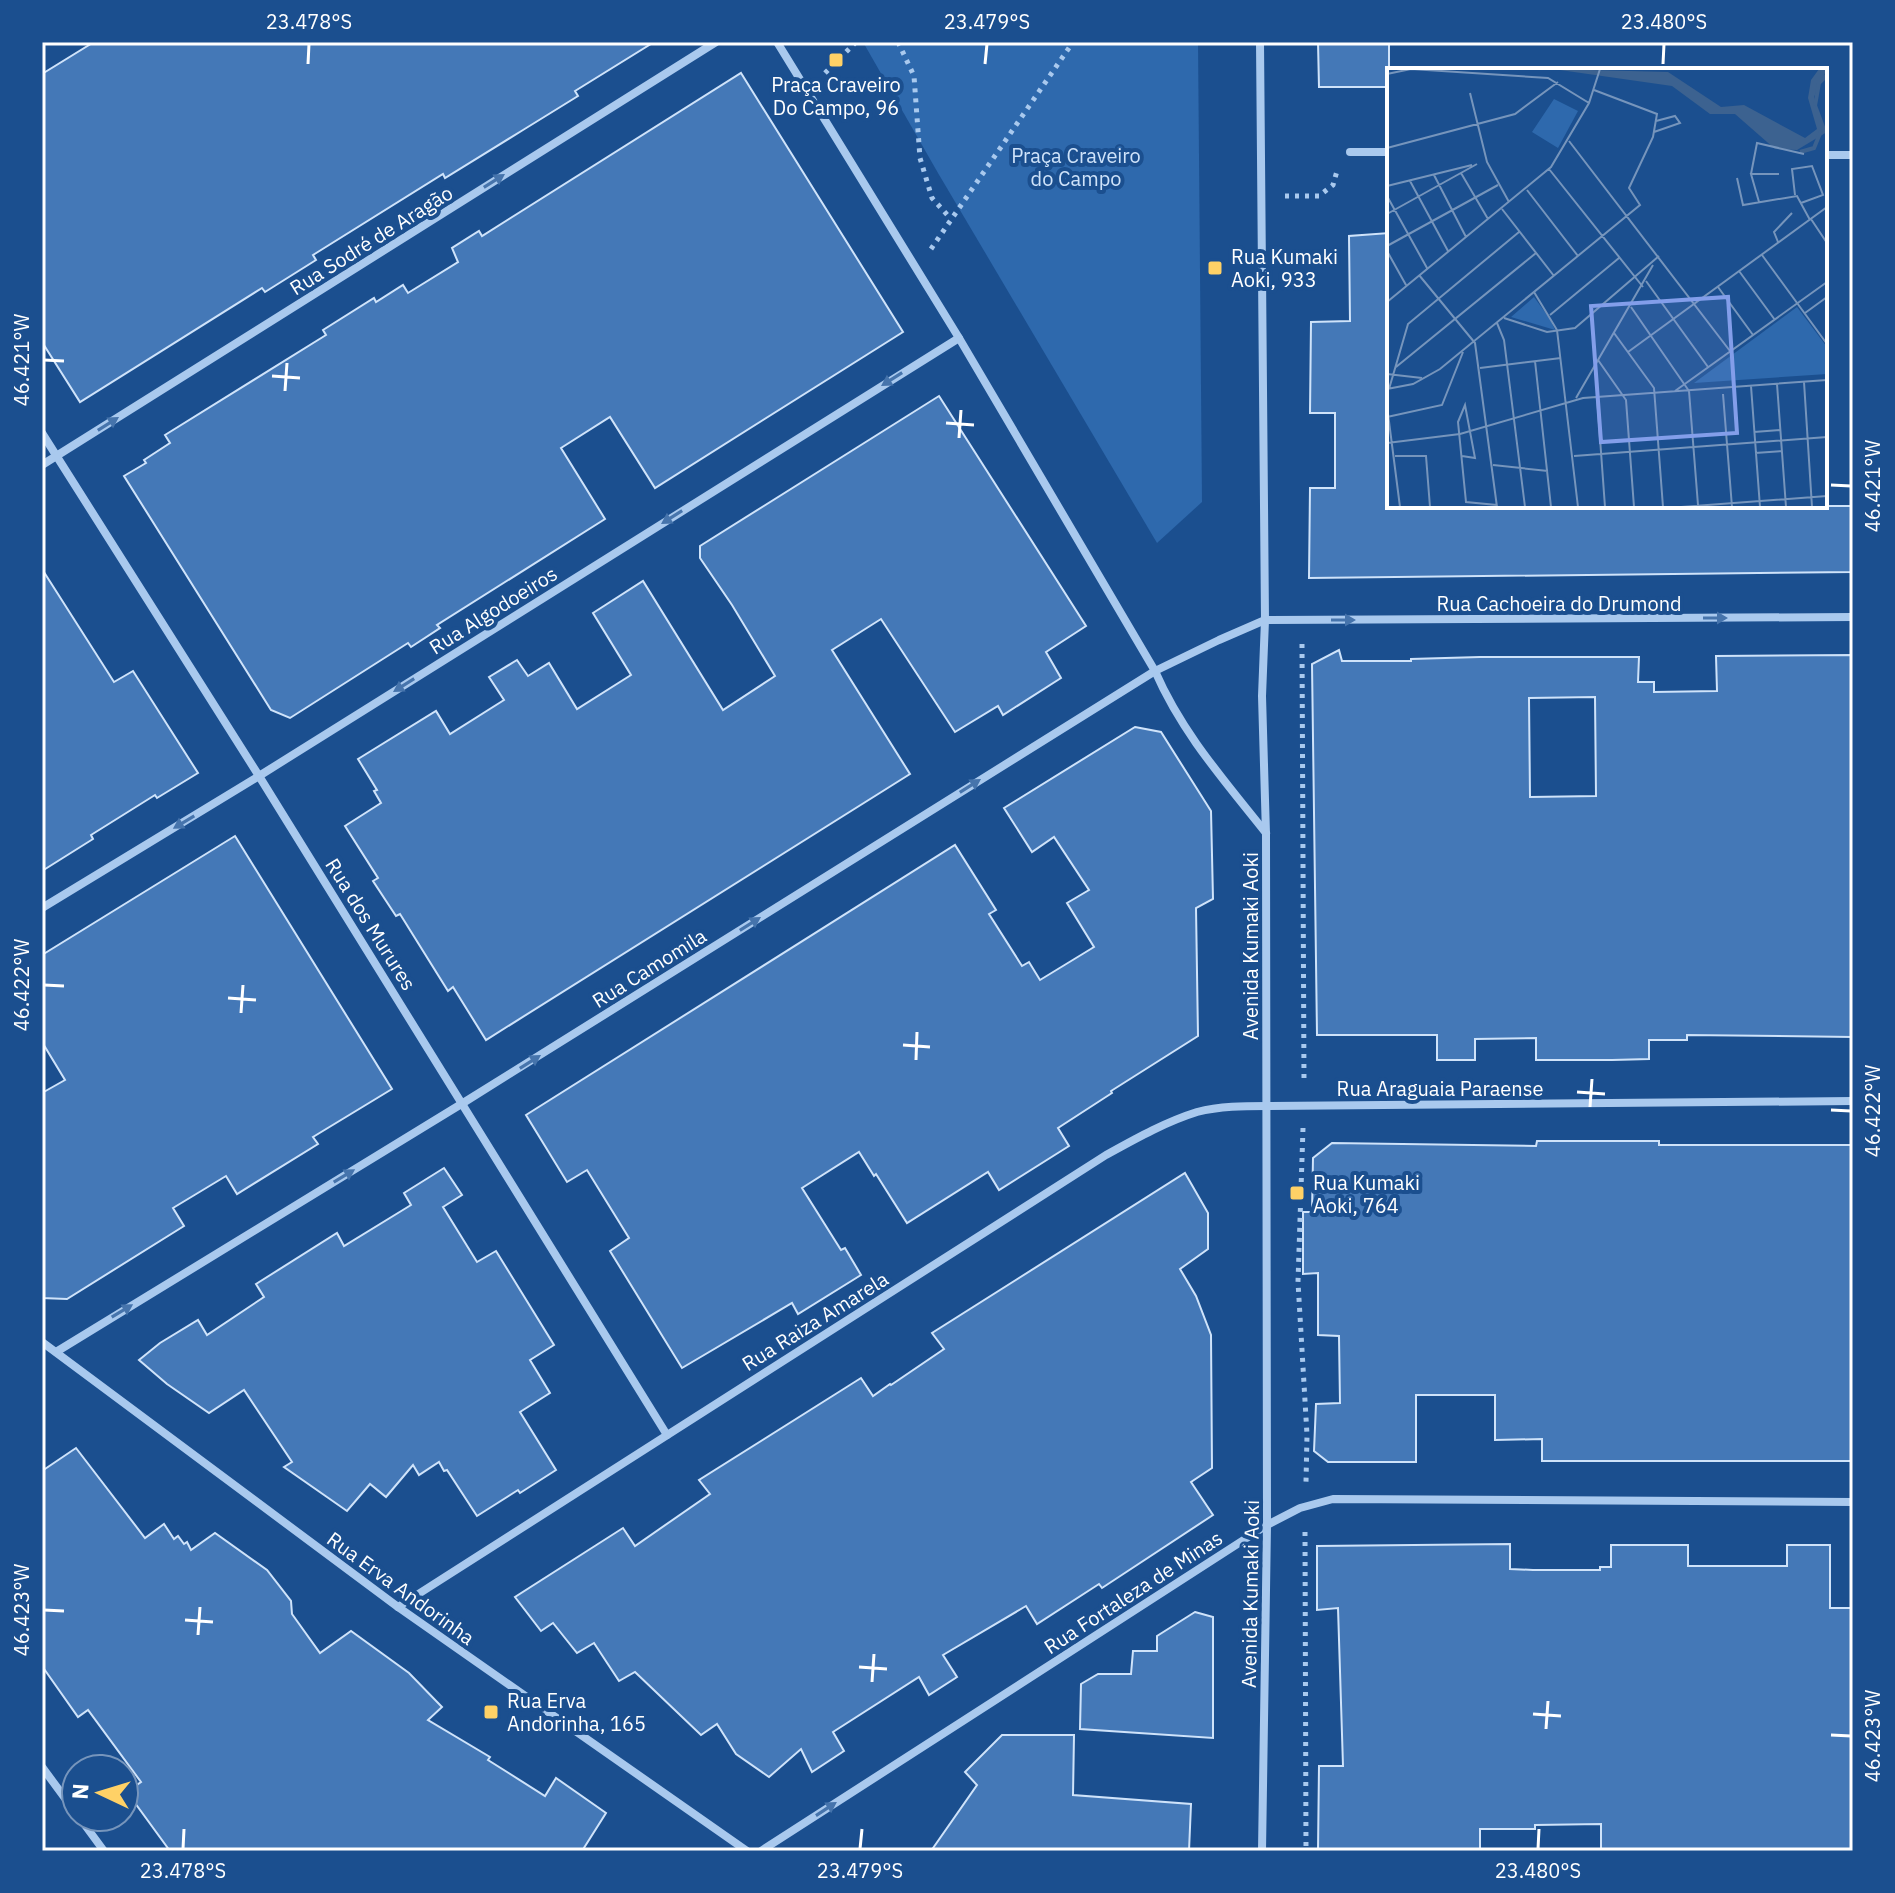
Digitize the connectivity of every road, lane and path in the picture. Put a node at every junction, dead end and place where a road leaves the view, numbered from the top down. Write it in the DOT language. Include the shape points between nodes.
graph roads {
  1 [pos="716,42"];
  2 [pos="777,42"];
  3 [pos="856,42"];
  4 [pos="898,42"];
  5 [pos="1073,42"];
  6 [pos="1260,42"];
  7 [pos="807,91"];
  8 [pos="1350,152"];
  9 [pos="1387,152"];
  10 [pos="1827,155"];
  11 [pos="1853,155"];
  12 [pos="1260,196"];
  13 [pos="951,219"];
  14 [pos="917,269"];
  15 [pos="959,338"];
  16 [pos="42,433"];
  17 [pos="57,457"];
  18 [pos="42,465"];
  19 [pos="1853,617"];
  20 [pos="1265,620"];
  21 [pos="1302,643"];
  22 [pos="1155,671"];
  23 [pos="259,776"];
  24 [pos="1266,834"];
  25 [pos="42,908"];
  26 [pos="1304,1033"];
  27 [pos="1853,1101"];
  28 [pos="463,1103"];
  29 [pos="1267,1106"];
  30 [pos="1303,1130"];
  31 [pos="42,1342"];
  32 [pos="56,1352"];
  33 [pos="667,1435"];
  34 [pos="1307,1435"];
  35 [pos="1853,1502"];
  36 [pos="1267,1525"];
  37 [pos="1305,1540"];
  38 [pos="398,1607"];
  39 [pos="42,1767"];
  40 [pos="60,1792"];
  41 [pos="90,1833"];
  42 [pos="104,1851"];
  43 [pos="747,1851"];
  44 [pos="761,1851"];
  45 [pos="1262,1851"];
  46 [pos="1306,1851"];
  17 -- 1 [label="street, Rua Sodré de Aragão, one-way"];
  2 -- 7 [label="street"];
  3 -- 7 [label="path"];
  4 -- 13 [label="path" via="914,76 920,158 932,198"];
  5 -- 13 [label="path"];
  6 -- 12 [label="street, Avenida Kumaki Aoki"];
  7 -- 14 [label="street"];
  8 -- 9 [label="street"];
  8 -- 12 [label="path" via="1341,158 1333,185 1319,196"];
  10 -- 11 [label="street"];
  12 -- 20 [label="street, Avenida Kumaki Aoki"];
  13 -- 14 [label="path"];
  14 -- 15 [label="street"];
  15 -- 22 [label="street"];
  15 -- 23 [label="street, Rua Algodoeiros, one-way"];
  16 -- 17 [label="street, Rua dos Murures"];
  17 -- 18 [label="street, Rua Sodré de Aragão"];
  17 -- 23 [label="street, Rua dos Murures"];
  20 -- 19 [label="street, Rua Cachoeira do Drumond, one-way"];
  20 -- 22 [label="street, Rua Camomila"];
  20 -- 24 [label="street, Avenida Kumaki Aoki"];
  21 -- 26 [label="path"];
  22 -- 24 [label="street" via="1183,727"];
  28 -- 22 [label="street, Rua Camomila, one-way"];
  23 -- 25 [label="street, Rua Algodoeiros, one-way"];
  23 -- 28 [label="street, Rua dos Murures"];
  24 -- 29 [label="street, Avenida Kumaki Aoki"];
  27 -- 29 [label="street, Rua Araguaia Paraense"];
  32 -- 28 [label="street, Rua Camomila, one-way"];
  28 -- 33 [label="street, Rua dos Murures"];
  29 -- 33 [label="street, Rua Raiza Amarela" via="1198,1112 1106,1155"];
  29 -- 36 [label="street, Avenida Kumaki Aoki"];
  30 -- 34 [label="path" via="1298,1282"];
  31 -- 32 [label="street, Rua Erva Andorinha"];
  32 -- 38 [label="street, Rua Erva Andorinha"];
  33 -- 38 [label="street, Rua Raiza Amarela"];
  35 -- 36 [label="street, Rua Fortaleza de Minas" via="1333,1499"];
  44 -- 36 [label="street, Rua Fortaleza de Minas, one-way"];
  36 -- 45 [label="street, Avenida Kumaki Aoki"];
  37 -- 46 [label="path"];
  38 -- 43 [label="street, Rua Erva Andorinha"];
  39 -- 40 [label="street"];
  41 -- 42 [label="street"];
}
